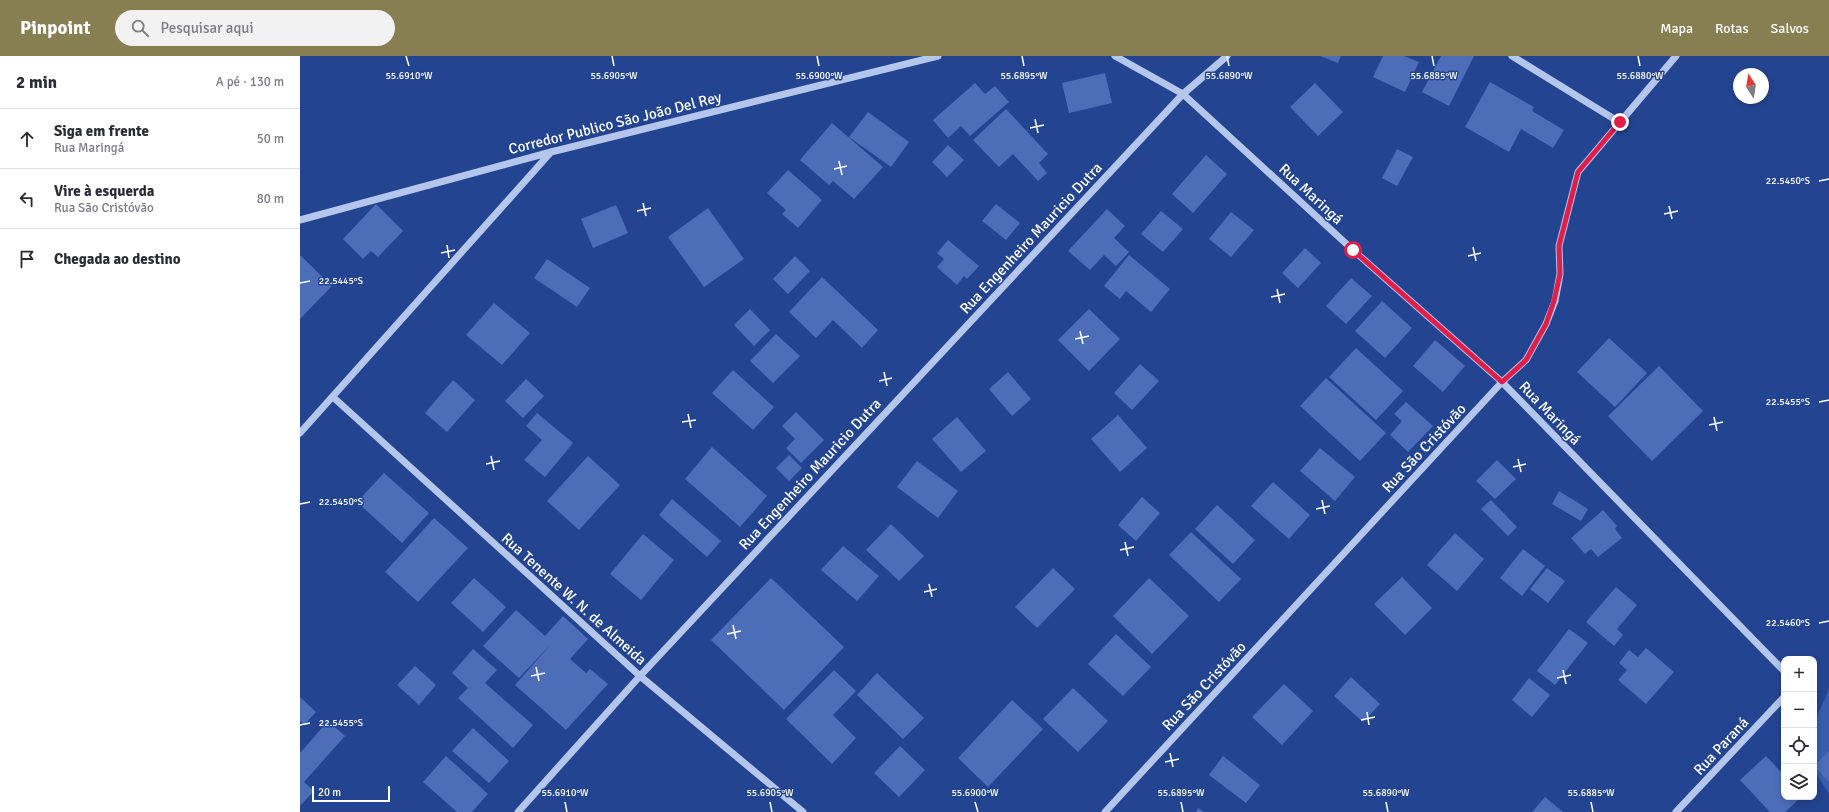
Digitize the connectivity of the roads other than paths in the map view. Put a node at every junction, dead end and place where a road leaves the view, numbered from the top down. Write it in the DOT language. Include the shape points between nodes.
graph roads {
  1 [pos="938,56"];
  2 [pos="1115,56"];
  3 [pos="1227,56"];
  4 [pos="1512,56"];
  5 [pos="1676,56"];
  6 [pos="1183,94"];
  7 [pos="1620,122"];
  8 [pos="551,152"];
  9 [pos="300,220"];
  10 [pos="1502,382"];
  11 [pos="333,397"];
  12 [pos="300,433"];
  13 [pos="1781,668"];
  14 [pos="640,676"];
  15 [pos="1781,700"];
  16 [pos="518,812"];
  17 [pos="803,812"];
  18 [pos="1105,812"];
  19 [pos="1676,812"];
  1 -- 8 [label="street, Corredor Publico São João Del Rey"];
  2 -- 6 [label="street, Rua Maringá"];
  3 -- 6 [label="street, Rua Engenheiro Mauricio Dutra"];
  4 -- 7 [label="street"];
  5 -- 7 [label="street, Rua São Cristóvão"];
  6 -- 10 [label="street, Rua Maringá"];
  6 -- 14 [label="street, Rua Engenheiro Mauricio Dutra"];
  7 -- 10 [label="street, Rua São Cristóvão" via="1578,172 1559,246 1560,274 1546,324 1526,360"];
  8 -- 9 [label="street, Corredor Publico São João Del Rey"];
  8 -- 11 [label="street"];
  10 -- 13 [label="street, Rua Maringá"];
  10 -- 18 [label="street, Rua São Cristóvão"];
  11 -- 12 [label="street"];
  11 -- 14 [label="street, Rua Tenente W. N. de Almeida"];
  14 -- 16 [label="street, Rua Engenheiro Mauricio Dutra"];
  14 -- 17 [label="street, Rua Tenente W. N. de Almeida"];
  15 -- 19 [label="street, Rua Paraná"];
}
